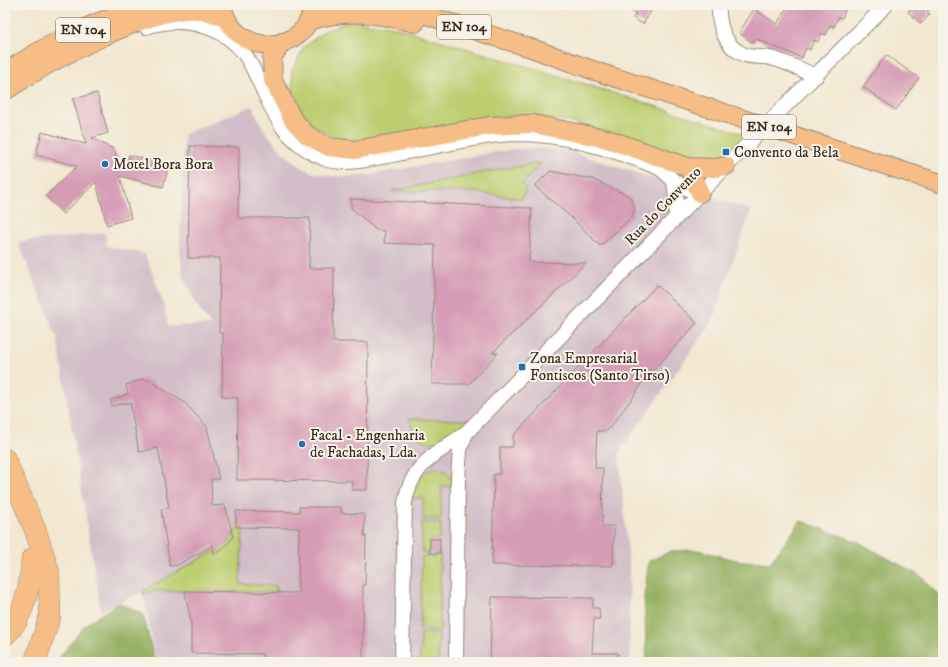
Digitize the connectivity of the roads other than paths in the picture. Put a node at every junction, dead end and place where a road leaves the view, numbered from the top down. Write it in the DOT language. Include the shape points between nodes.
graph roads {
  1 [pos="149,5"];
  2 [pos="394,5"];
  3 [pos="719,5"];
  4 [pos="886,5"];
  5 [pos="223,11"];
  6 [pos="311,13"];
  7 [pos="106,36"];
  8 [pos="248,41"];
  9 [pos="282,42"];
  10 [pos="595,71"];
  11 [pos="5,73"];
  12 [pos="816,76"];
  13 [pos="258,81"];
  14 [pos="5,91"];
  15 [pos="726,166"];
  16 [pos="688,167"];
  17 [pos="674,182"];
  18 [pos="943,184"];
  19 [pos="700,193"];
  20 [pos="675,219"];
  21 [pos="466,433"];
  22 [pos="5,459"];
  23 [pos="5,479"];
  24 [pos="12,496"];
  25 [pos="32,559"];
  26 [pos="5,636"];
  27 [pos="20,662"];
  28 [pos="35,662"];
  29 [pos="402,662"];
  30 [pos="456,662"];
  1 -- 11 [label="main road, EN 104" via="113,17 62,40"];
  2 -- 10 [label="main road, EN 104"];
  3 -- 12 [label="street" via="718,18 732,47 744,55 771,58"];
  4 -- 12 [label="street, Rua do Convento"];
  5 -- 7 [label="main road, EN 104" via="176,11 155,16"];
  5 -- 8 [label="main road" via="234,31"];
  6 -- 9 [label="main road" via="297,34"];
  6 -- 10 [label="main road, EN 104" via="377,14"];
  7 -- 13 [label="street" via="117,36 149,26 177,22 199,24 219,32 234,42 248,60"];
  7 -- 14 [label="main road, EN 104" via="70,52"];
  8 -- 9 [label="main road" via="265,44"];
  8 -- 13 [label="street" via="256,54"];
  9 -- 16 [label="main road" via="272,58 272,80 293,120 308,136 329,147 355,150 490,126 533,124 607,140"];
  10 -- 18 [label="main road, EN 104"];
  12 -- 15 [label="street, Rua do Convento, bridge"];
  13 -- 17 [label="street" via="284,129 305,149 327,159 357,162 480,138 516,134 546,135 594,146 658,168 668,174"];
  15 -- 16 [label="main road"];
  15 -- 19 [label="street, Rua do Convento"];
  16 -- 19 [label="main road"];
  17 -- 19 [label="street"];
  17 -- 20 [label="street" via="677,205"];
  19 -- 20 [label="street, Rua do Convento"];
  20 -- 21 [label="street, Rua do Convento"];
  21 -- 29 [label="street, Rua do Convento" via="431,457 416,472 408,489"];
  21 -- 30 [label="street" via="460,450 458,478"];
  22 -- 24 [label="highway"];
  23 -- 24 [label="highway"];
  24 -- 25 [label="highway"];
  24 -- 28 [label="highway" via="36,532 49,572 50,616"];
  25 -- 26 [label="highway" via="24,605"];
  25 -- 27 [label="highway" via="40,586 38,625"];
}
